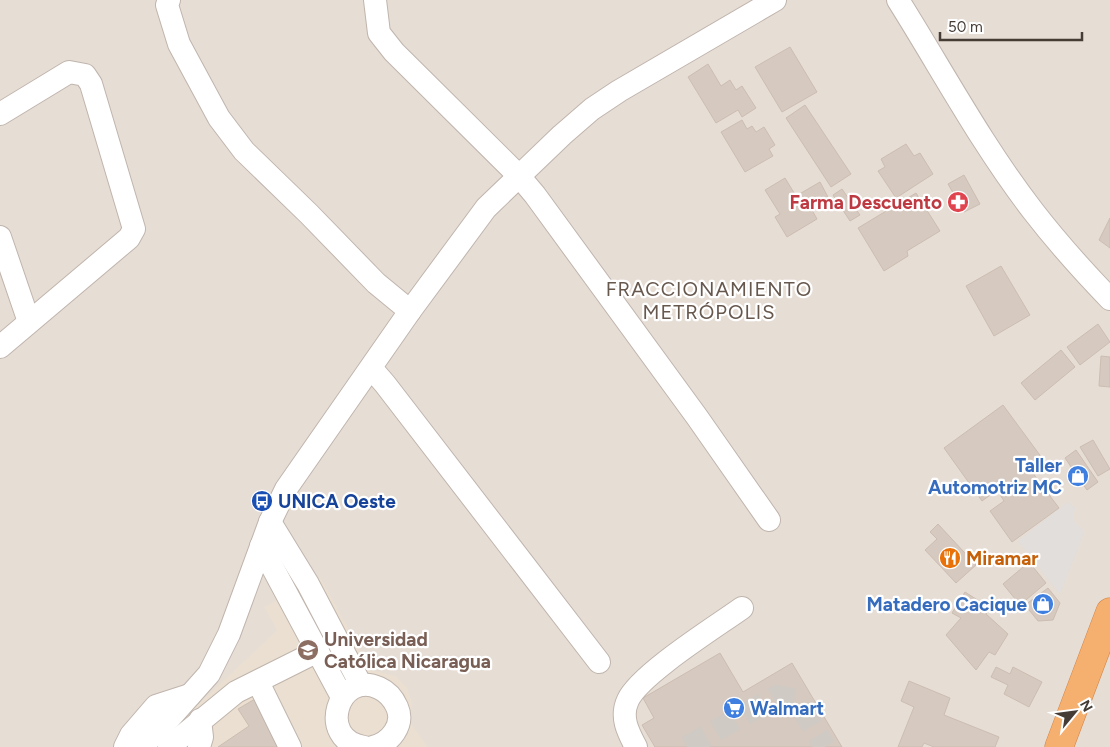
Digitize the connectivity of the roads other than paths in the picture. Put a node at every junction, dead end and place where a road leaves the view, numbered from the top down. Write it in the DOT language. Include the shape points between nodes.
graph roads {
  1 [pos="168,0"];
  2 [pos="375,0"];
  3 [pos="776,0"];
  4 [pos="898,0"];
  5 [pos="0,114"];
  6 [pos="519,176"];
  7 [pos="0,237"];
  8 [pos="1110,299"];
  9 [pos="410,311"];
  10 [pos="29,322"];
  11 [pos="0,347"];
  12 [pos="372,369"];
  13 [pos="769,520"];
  14 [pos="270,522"];
  15 [pos="261,546"];
  16 [pos="742,608"];
  17 [pos="1110,612"];
  18 [pos="318,651"];
  19 [pos="599,662"];
  20 [pos="258,682"];
  21 [pos="361,685"];
  22 [pos="191,694"];
  23 [pos="342,697"];
  24 [pos="200,720"];
  25 [pos="384,744"];
  26 [pos="126,747"];
  27 [pos="141,747"];
  28 [pos="169,747"];
  29 [pos="199,747"];
  30 [pos="290,747"];
  31 [pos="636,747"];
  32 [pos="1059,747"];
  1 -- 9 [label="street" via="179,44 219,118 244,151 376,283"];
  2 -- 6 [label="street" via="379,33 394,52"];
  3 -- 6 [label="street" via="592,109"];
  4 -- 8 [label="street" via="995,157 1032,210 1076,264"];
  5 -- 10 [label="street" via="69,72 85,75 91,84 133,224 129,238"];
  6 -- 9 [label="street" via="486,208"];
  6 -- 13 [label="street" via="697,416"];
  7 -- 10 [label="street"];
  9 -- 12 [label="street"];
  10 -- 11 [label="street"];
  12 -- 14 [label="street" via="286,488"];
  12 -- 19 [label="street"];
  14 -- 15 [label="street"];
  14 -- 21 [label="street" via="308,584"];
  15 -- 18 [label="street"];
  15 -- 22 [label="street" via="229,634 209,674"];
  16 -- 31 [label="street" via="644,681 628,700 624,725"];
  17 -- 32 [label="highway"];
  18 -- 20 [label="street"];
  18 -- 23 [label="street"];
  20 -- 24 [label="street" via="236,692"];
  20 -- 30 [label="street"];
  21 -- 23 [label="street"];
  21 -- 25 [label="street" via="384,690 393,698 398,710 399,721"];
  22 -- 26 [label="street" via="156,706 131,735"];
  22 -- 27 [label="street"];
  23 -- 25 [label="street" via="336,718 339,730 347,740"];
  24 -- 28 [label="street"];
  24 -- 29 [label="street" via="202,737"];
}
